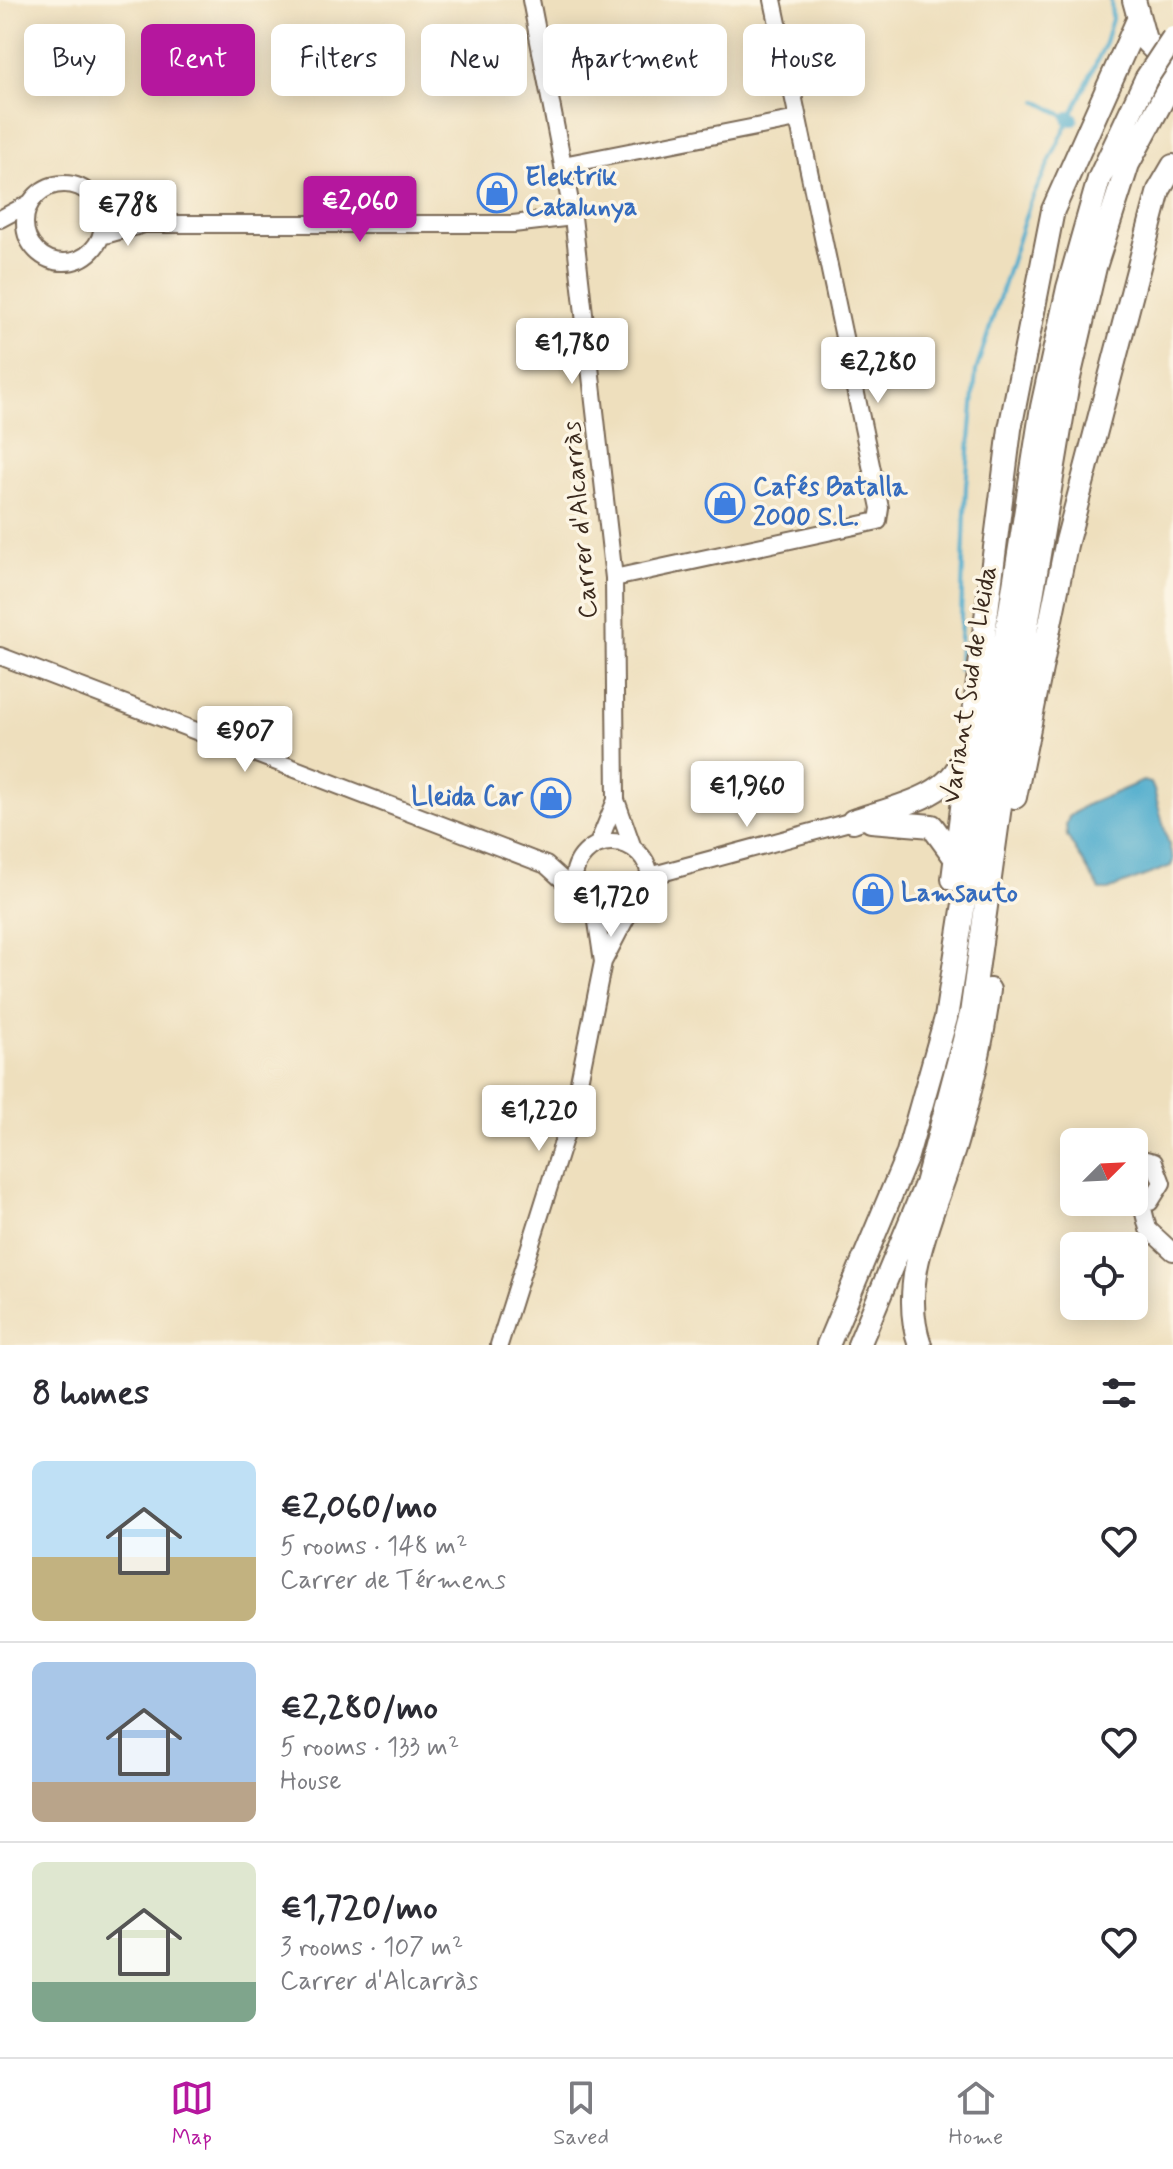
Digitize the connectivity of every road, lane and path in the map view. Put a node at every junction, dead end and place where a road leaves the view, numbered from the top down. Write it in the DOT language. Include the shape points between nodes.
graph roads {
  1 [pos="531,0"];
  2 [pos="773,0"];
  3 [pos="1136,11"];
  4 [pos="1173,38"];
  5 [pos="1171,79"];
  6 [pos="797,119"];
  7 [pos="563,165"];
  8 [pos="1173,166"];
  9 [pos="30,203"];
  10 [pos="100,207"];
  11 [pos="573,217"];
  12 [pos="0,219"];
  13 [pos="144,224"];
  14 [pos="0,227"];
  15 [pos="101,236"];
  16 [pos="27,238"];
  17 [pos="614,578"];
  18 [pos="0,656"];
  19 [pos="975,704"];
  20 [pos="616,800"];
  21 [pos="853,821"];
  22 [pos="598,844"];
  23 [pos="633,848"];
  24 [pos="956,859"];
  25 [pos="578,862"];
  26 [pos="546,865"];
  27 [pos="1001,868"];
  28 [pos="650,876"];
  29 [pos="575,891"];
  30 [pos="596,915"];
  31 [pos="627,916"];
  32 [pos="603,962"];
  33 [pos="971,1014"];
  34 [pos="907,1156"];
  35 [pos="1148,1160"];
  36 [pos="1148,1200"];
  37 [pos="1141,1216"];
  38 [pos="1173,1252"];
  39 [pos="499,1345"];
  40 [pos="828,1345"];
  41 [pos="859,1345"];
  42 [pos="920,1345"];
  1 -- 7 [label="street, Carrer d'Alcarràs"];
  2 -- 6 [label="street"];
  3 -- 5 [label="highway"];
  3 -- 19 [label="highway" via="1053,210 1010,429"];
  4 -- 34 [label="highway, Variant Sud de Lleida, bridge" via="1146,79 1099,179 1068,288 1042,407 946,1018"];
  5 -- 33 [label="highway, Variant Sud de Lleida" via="1128,164 1095,267 1068,382 1016,691"];
  6 -- 7 [label="street"];
  6 -- 17 [label="street" via="880,508 878,521"];
  7 -- 11 [label="street, Carrer d'Alcarràs"];
  8 -- 27 [label="highway" via="1159,190 1066,545"];
  9 -- 10 [label="street" via="37,193 60,184 83,189"];
  9 -- 12 [label="street"];
  9 -- 16 [label="street" via="24,224"];
  10 -- 13 [label="street"];
  10 -- 15 [label="street"];
  11 -- 13 [label="street" via="513,224"];
  11 -- 17 [label="street, Carrer d'Alcarràs"];
  13 -- 15 [label="street"];
  14 -- 16 [label="street"];
  15 -- 16 [label="street" via="86,256 63,263 40,255"];
  17 -- 20 [label="street, Carrer d'Alcarràs"];
  18 -- 26 [label="street"];
  19 -- 21 [label="highway" via="959,769 943,786"];
  19 -- 24 [label="highway"];
  20 -- 22 [label="street, Carrer d'Alcarràs"];
  20 -- 23 [label="street, Carrer d'Alcarràs"];
  21 -- 24 [label="highway" via="932,826"];
  21 -- 28 [label="street"];
  22 -- 23 [label="street" via="616,842"];
  22 -- 25 [label="street"];
  23 -- 28 [label="street" via="645,860"];
  24 -- 34 [label="highway" via="935,1022"];
  25 -- 26 [label="street"];
  25 -- 29 [label="street"];
  26 -- 29 [label="street"];
  27 -- 33 [label="highway"];
  27 -- 42 [label="highway" via="984,1030 958,1138 914,1280 912,1307"];
  28 -- 31 [label="street" via="640,906"];
  29 -- 30 [label="street"];
  30 -- 31 [label="street"];
  30 -- 32 [label="street"];
  31 -- 32 [label="street"];
  32 -- 39 [label="street" via="574,1107"];
  33 -- 41 [label="highway, Variant Sud de Lleida" via="926,1184"];
  34 -- 40 [label="highway, Variant Sud de Lleida"];
  35 -- 36 [label="street" via="1162,1175 1156,1198"];
  37 -- 38 [label="street"];
}
